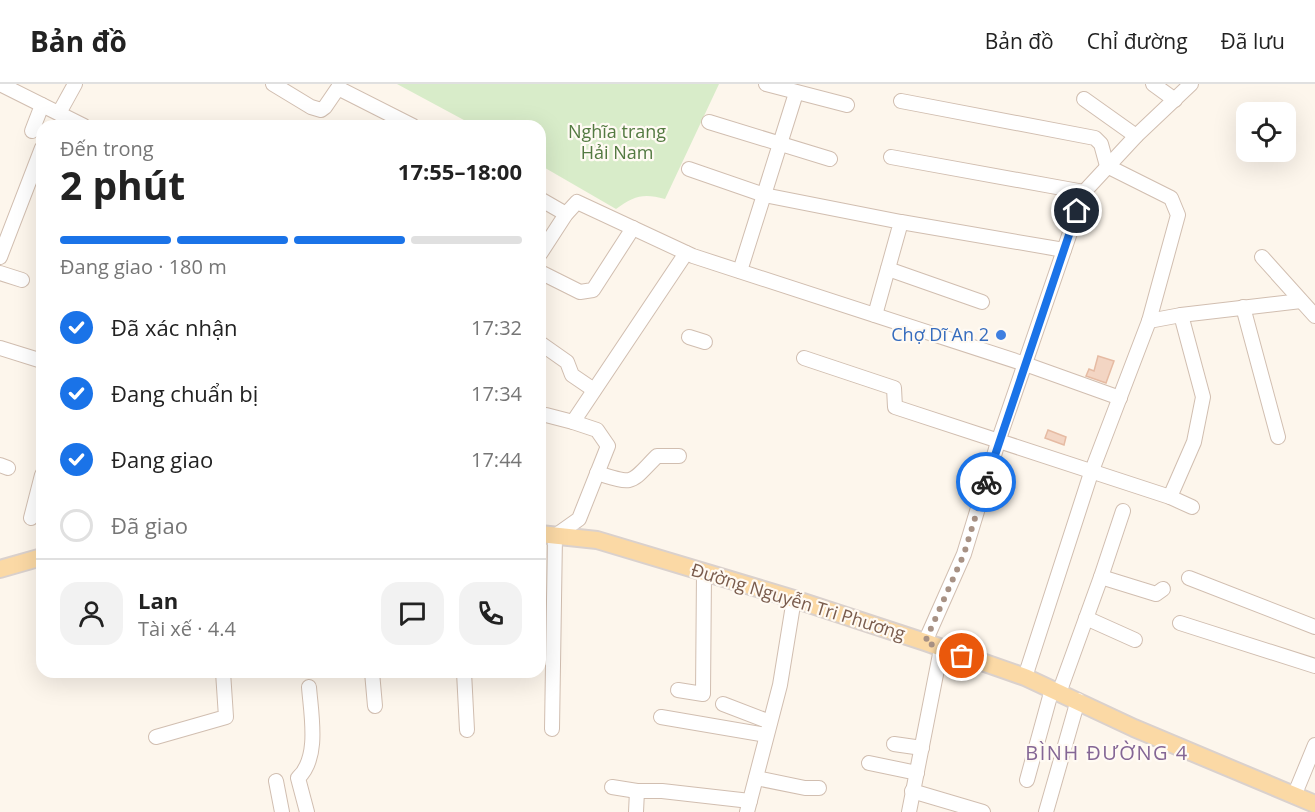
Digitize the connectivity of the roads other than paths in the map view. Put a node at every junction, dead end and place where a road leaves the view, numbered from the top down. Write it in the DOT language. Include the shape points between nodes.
graph roads {
  1 [pos="0,84"];
  2 [pos="75,84"];
  3 [pos="273,84"];
  4 [pos="766,84"];
  5 [pos="1153,84"];
  6 [pos="1191,84"];
  7 [pos="796,93"];
  8 [pos="1084,99"];
  9 [pos="1175,100"];
  10 [pos="901,101"];
  11 [pos="42,105"];
  12 [pos="847,105"];
  13 [pos="59,113"];
  14 [pos="72,120"];
  15 [pos="401,120"];
  16 [pos="710,122"];
  17 [pos="32,130"];
  18 [pos="1136,136"];
  19 [pos="780,144"];
  20 [pos="891,157"];
  21 [pos="830,159"];
  22 [pos="36,164"];
  23 [pos="1107,166"];
  24 [pos="689,169"];
  25 [pos="1084,192"];
  26 [pos="764,195"];
  27 [pos="546,202"];
  28 [pos="566,214"];
  29 [pos="901,222"];
  30 [pos="633,228"];
  31 [pos="546,245"];
  32 [pos="1064,250"];
  33 [pos="686,253"];
  34 [pos="0,257"];
  35 [pos="1262,257"];
  36 [pos="888,269"];
  37 [pos="740,271"];
  38 [pos="0,273"];
  39 [pos="546,275"];
  40 [pos="22,280"];
  41 [pos="1301,301"];
  42 [pos="982,302"];
  43 [pos="1243,307"];
  44 [pos="874,315"];
  45 [pos="1181,315"];
  46 [pos="1315,316"];
  47 [pos="1149,321"];
  48 [pos="689,338"];
  49 [pos="705,342"];
  50 [pos="546,347"];
  51 [pos="0,348"];
  52 [pos="36,358"];
  53 [pos="804,358"];
  54 [pos="1025,364"];
  55 [pos="594,390"];
  56 [pos="1120,398"];
  57 [pos="546,415"];
  58 [pos="573,422"];
  59 [pos="1278,437"];
  60 [pos="999,439"];
  61 [pos="678,456"];
  62 [pos="597,473"];
  63 [pos="1091,473"];
  64 [pos="1170,497"];
  65 [pos="36,498"];
  66 [pos="1192,507"];
  67 [pos="1123,511"];
  68 [pos="31,518"];
  69 [pos="548,535"];
  70 [pos="36,559"];
  71 [pos="0,568"];
  72 [pos="704,572"];
  73 [pos="1101,577"];
  74 [pos="1189,578"];
  75 [pos="1163,589"];
  76 [pos="794,599"];
  77 [pos="1086,618"];
  78 [pos="1180,623"];
  79 [pos="1315,627"];
  80 [pos="1135,640"];
  81 [pos="925,642"];
  82 [pos="941,648"];
  83 [pos="1315,666"];
  84 [pos="1025,677"];
  85 [pos="223,678"];
  86 [pos="373,678"];
  87 [pos="464,678"];
  88 [pos="309,687"];
  89 [pos="678,690"];
  90 [pos="1056,691"];
  91 [pos="1078,700"];
  92 [pos="723,704"];
  93 [pos="375,706"];
  94 [pos="661,717"];
  95 [pos="552,729"];
  96 [pos="768,729"];
  97 [pos="466,730"];
  98 [pos="156,736"];
  99 [pos="894,744"];
  100 [pos="1315,745"];
  101 [pos="922,748"];
  102 [pos="869,763"];
  103 [pos="917,773"];
  104 [pos="756,778"];
  105 [pos="1027,780"];
  106 [pos="276,781"];
  107 [pos="612,787"];
  108 [pos="819,788"];
  109 [pos="637,791"];
  110 [pos="912,791"];
  111 [pos="1294,796"];
  112 [pos="748,806"];
  113 [pos="1313,806"];
  114 [pos="282,812"];
  115 [pos="307,812"];
  116 [pos="636,812"];
  117 [pos="909,812"];
  118 [pos="984,812"];
  119 [pos="1046,812"];
  1 -- 11 [label="street"];
  2 -- 13 [label="street"];
  3 -- 15 [label="street" via="321,110 338,88"];
  4 -- 7 [label="street"];
  5 -- 9 [label="street"];
  6 -- 9 [label="street"];
  7 -- 12 [label="street"];
  7 -- 19 [label="street"];
  8 -- 18 [label="street"];
  9 -- 18 [label="street"];
  10 -- 23 [label="street" via="1095,138 1104,151"];
  11 -- 13 [label="street"];
  11 -- 17 [label="street"];
  13 -- 14 [label="street"];
  16 -- 19 [label="street"];
  18 -- 23 [label="street"];
  19 -- 21 [label="street"];
  19 -- 26 [label="street"];
  20 -- 25 [label="street"];
  22 -- 34 [label="street"];
  23 -- 25 [label="street"];
  23 -- 47 [label="street" via="1169,196 1178,209"];
  24 -- 26 [label="street"];
  25 -- 32 [label="street"];
  26 -- 29 [label="street"];
  26 -- 37 [label="street"];
  27 -- 28 [label="street"];
  28 -- 30 [label="street" via="577,202"];
  28 -- 31 [label="street"];
  29 -- 32 [label="street"];
  29 -- 36 [label="street"];
  30 -- 33 [label="street"];
  30 -- 39 [label="street" via="593,290 580,292"];
  32 -- 54 [label="street"];
  33 -- 37 [label="street"];
  33 -- 55 [label="street"];
  35 -- 41 [label="street"];
  36 -- 42 [label="street"];
  36 -- 44 [label="street"];
  37 -- 44 [label="street"];
  38 -- 40 [label="street"];
  41 -- 43 [label="street"];
  41 -- 46 [label="street"];
  43 -- 45 [label="street"];
  43 -- 59 [label="street"];
  44 -- 54 [label="street"];
  45 -- 47 [label="street"];
  45 -- 64 [label="street" via="1203,397 1194,442"];
  47 -- 56 [label="street"];
  48 -- 49 [label="street"];
  50 -- 55 [label="street" via="567,362 572,375"];
  51 -- 52 [label="street"];
  53 -- 60 [label="street" via="894,388 895,406"];
  54 -- 56 [label="street"];
  54 -- 60 [label="street"];
  55 -- 58 [label="street"];
  56 -- 63 [label="street"];
  57 -- 58 [label="street"];
  58 -- 62 [label="street" via="597,430 608,446"];
  60 -- 63 [label="street"];
  60 -- 81 [label="street" via="964,554"];
  61 -- 62 [label="street" via="657,456 626,482"];
  62 -- 69 [label="street" via="579,519"];
  63 -- 64 [label="street"];
  63 -- 84 [label="street"];
  64 -- 66 [label="street"];
  65 -- 68 [label="street"];
  67 -- 73 [label="street"];
  69 -- 72 [label="main road, Đường Nguyễn Tri Phương" via="597,540"];
  69 -- 95 [label="street"];
  70 -- 71 [label="main road"];
  72 -- 76 [label="main road, Đường Nguyễn Tri Phương"];
  72 -- 89 [label="street" via="703,694"];
  73 -- 75 [label="street" via="1156,594"];
  73 -- 77 [label="street"];
  74 -- 79 [label="street"];
  76 -- 81 [label="main road, Đường Nguyễn Tri Phương"];
  76 -- 96 [label="street" via="780,685"];
  77 -- 80 [label="street"];
  77 -- 90 [label="street"];
  78 -- 83 [label="street"];
  81 -- 82 [label="main road, Đường Nguyễn Tri Phương"];
  82 -- 84 [label="main road, Đường Nguyễn Tri Phương"];
  82 -- 101 [label="street"];
  84 -- 90 [label="main road, Đường Nguyễn Tri Phương"];
  85 -- 98 [label="street" via="226,717"];
  86 -- 93 [label="street"];
  87 -- 97 [label="street"];
  88 -- 115 [label="street" via="310,757 306,771 298,778"];
  90 -- 91 [label="main road, Đường Nguyễn Tri Phương"];
  90 -- 105 [label="street"];
  91 -- 111 [label="main road, Đường Nguyễn Tri Phương"];
  91 -- 119 [label="street"];
  92 -- 96 [label="street"];
  94 -- 96 [label="street"];
  96 -- 104 [label="street"];
  99 -- 101 [label="street"];
  100 -- 111 [label="street"];
  101 -- 103 [label="street"];
  102 -- 103 [label="street"];
  103 -- 110 [label="street"];
  104 -- 108 [label="street"];
  104 -- 112 [label="street"];
  106 -- 114 [label="street"];
  107 -- 109 [label="street"];
  109 -- 112 [label="street" via="662,791"];
  109 -- 116 [label="street"];
  110 -- 117 [label="street"];
  110 -- 118 [label="street"];
  111 -- 113 [label="main road, Đường Nguyễn Tri Phương"];
}
